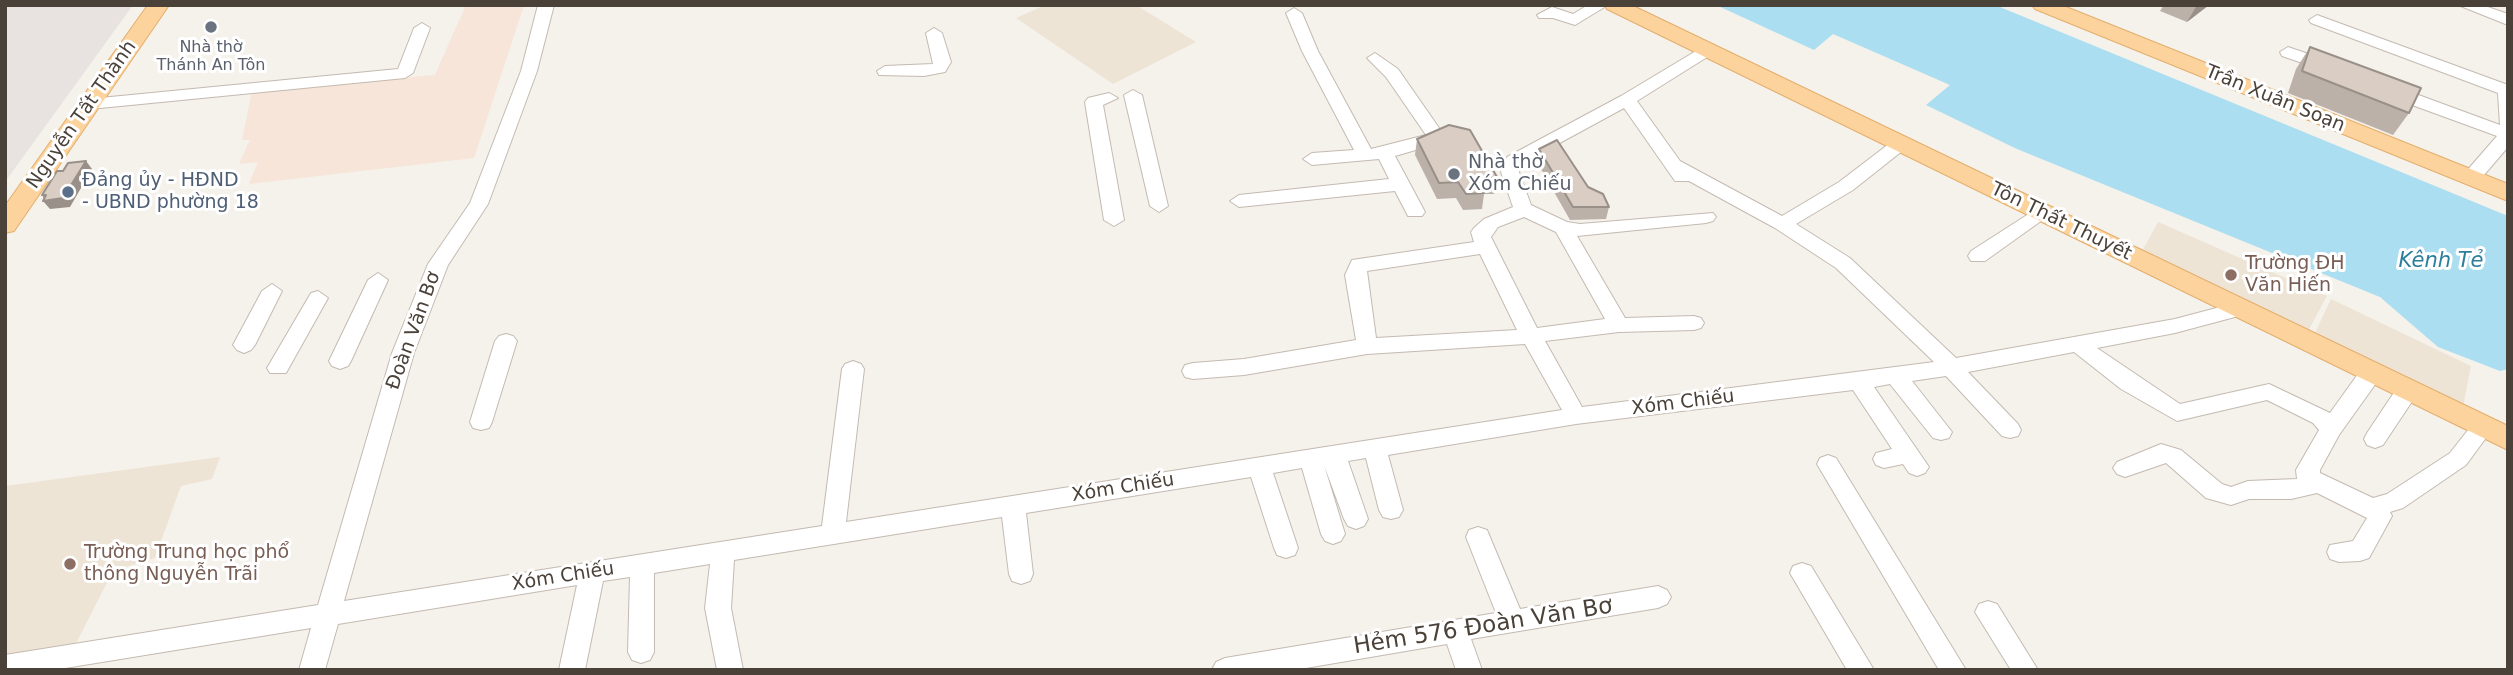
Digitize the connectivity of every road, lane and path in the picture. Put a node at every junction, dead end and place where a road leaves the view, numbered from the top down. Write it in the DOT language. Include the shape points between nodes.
graph roads {
  1 [pos="144,5"];
  2 [pos="159,5"];
  3 [pos="546,5"];
  4 [pos="1600,5"];
  5 [pos="1614,5"];
  6 [pos="2042,5"];
  7 [pos="2466,5"];
  8 [pos="1294,13"];
  9 [pos="1545,15"];
  10 [pos="2317,20"];
  11 [pos="2508,20"];
  12 [pos="422,28"];
  13 [pos="934,33"];
  14 [pos="1706,50"];
  15 [pos="2288,52"];
  16 [pos="1375,58"];
  17 [pos="885,71"];
  18 [pos="2340,71"];
  19 [pos="2366,81"];
  20 [pos="2508,91"];
  21 [pos="1133,95"];
  22 [pos="1109,98"];
  23 [pos="1627,100"];
  24 [pos="90,104"];
  25 [pos="2508,124"];
  26 [pos="2508,135"];
  27 [pos="1900,144"];
  28 [pos="1365,153"];
  29 [pos="1385,153"];
  30 [pos="1312,159"];
  31 [pos="1675,166"];
  32 [pos="2471,178"];
  33 [pos="1401,184"];
  34 [pos="1690,191"];
  35 [pos="2508,193"];
  36 [pos="5,201"];
  37 [pos="1239,201"];
  38 [pos="1159,206"];
  39 [pos="1524,209"];
  40 [pos="1415,212"];
  41 [pos="2041,212"];
  42 [pos="1706,216"];
  43 [pos="1114,220"];
  44 [pos="1782,224"];
  45 [pos="5,225"];
  46 [pos="1563,228"];
  47 [pos="1484,240"];
  48 [pos="1979,256"];
  49 [pos="378,280"];
  50 [pos="272,291"];
  51 [pos="318,298"];
  52 [pos="2239,309"];
  53 [pos="1694,323"];
  54 [pos="1619,325"];
  55 [pos="1530,334"];
  56 [pos="506,341"];
  57 [pos="2077,344"];
  58 [pos="244,345"];
  59 [pos="1367,346"];
  60 [pos="340,361"];
  61 [pos="1951,367"];
  62 [pos="278,368"];
  63 [pos="853,369"];
  64 [pos="1193,372"];
  65 [pos="2371,373"];
  66 [pos="1895,375"];
  67 [pos="1858,381"];
  68 [pos="2407,391"];
  69 [pos="1576,416"];
  70 [pos="481,422"];
  71 [pos="2331,429"];
  72 [pos="2010,430"];
  73 [pos="1941,432"];
  74 [pos="2495,433"];
  75 [pos="2375,439"];
  76 [pos="1375,448"];
  77 [pos="1322,456"];
  78 [pos="1884,459"];
  79 [pos="1828,464"];
  80 [pos="1259,466"];
  81 [pos="2125,468"];
  82 [pos="2308,478"];
  83 [pos="1013,506"];
  84 [pos="2372,508"];
  85 [pos="1391,510"];
  86 [pos="1356,519"];
  87 [pos="833,534"];
  88 [pos="1333,534"];
  89 [pos="1478,537"];
  90 [pos="1286,548"];
  91 [pos="723,551"];
  92 [pos="2339,552"];
  93 [pos="642,565"];
  94 [pos="592,572"];
  95 [pos="1802,573"];
  96 [pos="1021,574"];
  97 [pos="1658,597"];
  98 [pos="1988,612"];
  99 [pos="329,616"];
  100 [pos="1513,623"];
  101 [pos="1455,630"];
  102 [pos="641,652"];
  103 [pos="5,666"];
  104 [pos="312,670"];
  105 [pos="572,670"];
  106 [pos="730,670"];
  107 [pos="1225,670"];
  108 [pos="1469,670"];
  109 [pos="1861,670"];
  110 [pos="1953,670"];
  111 [pos="2025,670"];
  1 -- 36 [label="main road, Nguyễn Tất Thành"];
  2 -- 24 [label="main road, Nguyễn Tất Thành"];
  3 -- 99 [label="street, Đoàn Văn Bơ" via="529,71 479,204 438,264 403,353"];
  4 -- 9 [label="street" via="1575,20 1552,12"];
  5 -- 14 [label="main road, Tôn Thất Thuyết"];
  6 -- 32 [label="main road, Trần Xuân Soạn"];
  7 -- 11 [label="street"];
  8 -- 28 [label="street"];
  10 -- 20 [label="street"];
  12 -- 24 [label="street" via="405,73"];
  13 -- 17 [label="street" via="943,62 939,68"];
  14 -- 23 [label="street"];
  14 -- 27 [label="main road, Tôn Thất Thuyết"];
  15 -- 18 [label="street"];
  16 -- 29 [label="street" via="1392,73 1437,138"];
  19 -- 26 [label="street"];
  20 -- 25 [label="street"];
  21 -- 38 [label="street"];
  22 -- 43 [label="street" via="1094,102"];
  23 -- 31 [label="street"];
  23 -- 39 [label="street" via="1513,161 1510,172"];
  24 -- 45 [label="main road, Nguyễn Tất Thành"];
  26 -- 32 [label="street"];
  27 -- 41 [label="main road, Tôn Thất Thuyết"];
  27 -- 44 [label="street" via="1846,186"];
  28 -- 29 [label="street"];
  28 -- 30 [label="street"];
  29 -- 33 [label="street"];
  31 -- 34 [label="street"];
  31 -- 44 [label="street"];
  32 -- 35 [label="main road, Trần Xuân Soạn"];
  33 -- 37 [label="street"];
  33 -- 40 [label="street"];
  39 -- 46 [label="street"];
  39 -- 47 [label="street" via="1491,223"];
  41 -- 48 [label="street"];
  41 -- 52 [label="main road, Tôn Thất Thuyết"];
  42 -- 46 [label="street" via="1618,229"];
  44 -- 61 [label="street" via="1843,263"];
  46 -- 54 [label="street"];
  47 -- 55 [label="street"];
  47 -- 59 [label="street" via="1359,265 1355,275"];
  49 -- 60 [label="street"];
  50 -- 58 [label="street"];
  51 -- 62 [label="street"];
  52 -- 57 [label="street, Xóm Chiếu"];
  52 -- 65 [label="main road, Tôn Thất Thuyết"];
  53 -- 54 [label="street"];
  54 -- 55 [label="street"];
  55 -- 59 [label="street"];
  55 -- 69 [label="street"];
  56 -- 70 [label="street"];
  57 -- 61 [label="street, Xóm Chiếu"];
  57 -- 71 [label="street" via="2177,413 2269,392 2321,417"];
  59 -- 64 [label="street"];
  61 -- 66 [label="street, Xóm Chiếu"];
  61 -- 72 [label="street"];
  63 -- 87 [label="street"];
  65 -- 68 [label="main road, Tôn Thất Thuyết"];
  65 -- 71 [label="street"];
  66 -- 67 [label="street, Xóm Chiếu"];
  66 -- 73 [label="street"];
  67 -- 69 [label="street, Xóm Chiếu"];
  67 -- 78 [label="street" via="1913,460"];
  68 -- 74 [label="main road, Tôn Thất Thuyết"];
  68 -- 75 [label="street"];
  69 -- 76 [label="street, Xóm Chiếu"];
  71 -- 82 [label="street"];
  74 -- 84 [label="street" via="2395,501"];
  76 -- 77 [label="street, Xóm Chiếu"];
  76 -- 85 [label="street"];
  77 -- 80 [label="street, Xóm Chiếu"];
  77 -- 86 [label="street"];
  77 -- 88 [label="street"];
  79 -- 110 [label="street"];
  80 -- 83 [label="street, Xóm Chiếu"];
  80 -- 90 [label="street"];
  81 -- 82 [label="street" via="2161,453 2174,456 2214,491 2231,496 2248,490 2309,486"];
  82 -- 84 [label="street"];
  83 -- 87 [label="street, Xóm Chiếu"];
  83 -- 96 [label="street"];
  84 -- 92 [label="street" via="2380,516 2360,551"];
  87 -- 91 [label="street, Xóm Chiếu"];
  89 -- 100 [label="street"];
  91 -- 93 [label="street, Xóm Chiếu"];
  91 -- 106 [label="street" via="718,608"];
  93 -- 94 [label="street, Xóm Chiếu"];
  93 -- 102 [label="street"];
  94 -- 99 [label="street, Xóm Chiếu"];
  94 -- 105 [label="street"];
  95 -- 109 [label="street"];
  97 -- 100 [label="street, Hẻm 576 Đoàn Văn Bơ"];
  98 -- 111 [label="street"];
  99 -- 103 [label="street, Xóm Chiếu"];
  99 -- 104 [label="street, Đoàn Văn Bơ"];
  100 -- 101 [label="street, Hẻm 576 Đoàn Văn Bơ"];
  101 -- 107 [label="street, Hẻm 576 Đoàn Văn Bơ"];
  101 -- 108 [label="street"];
}
